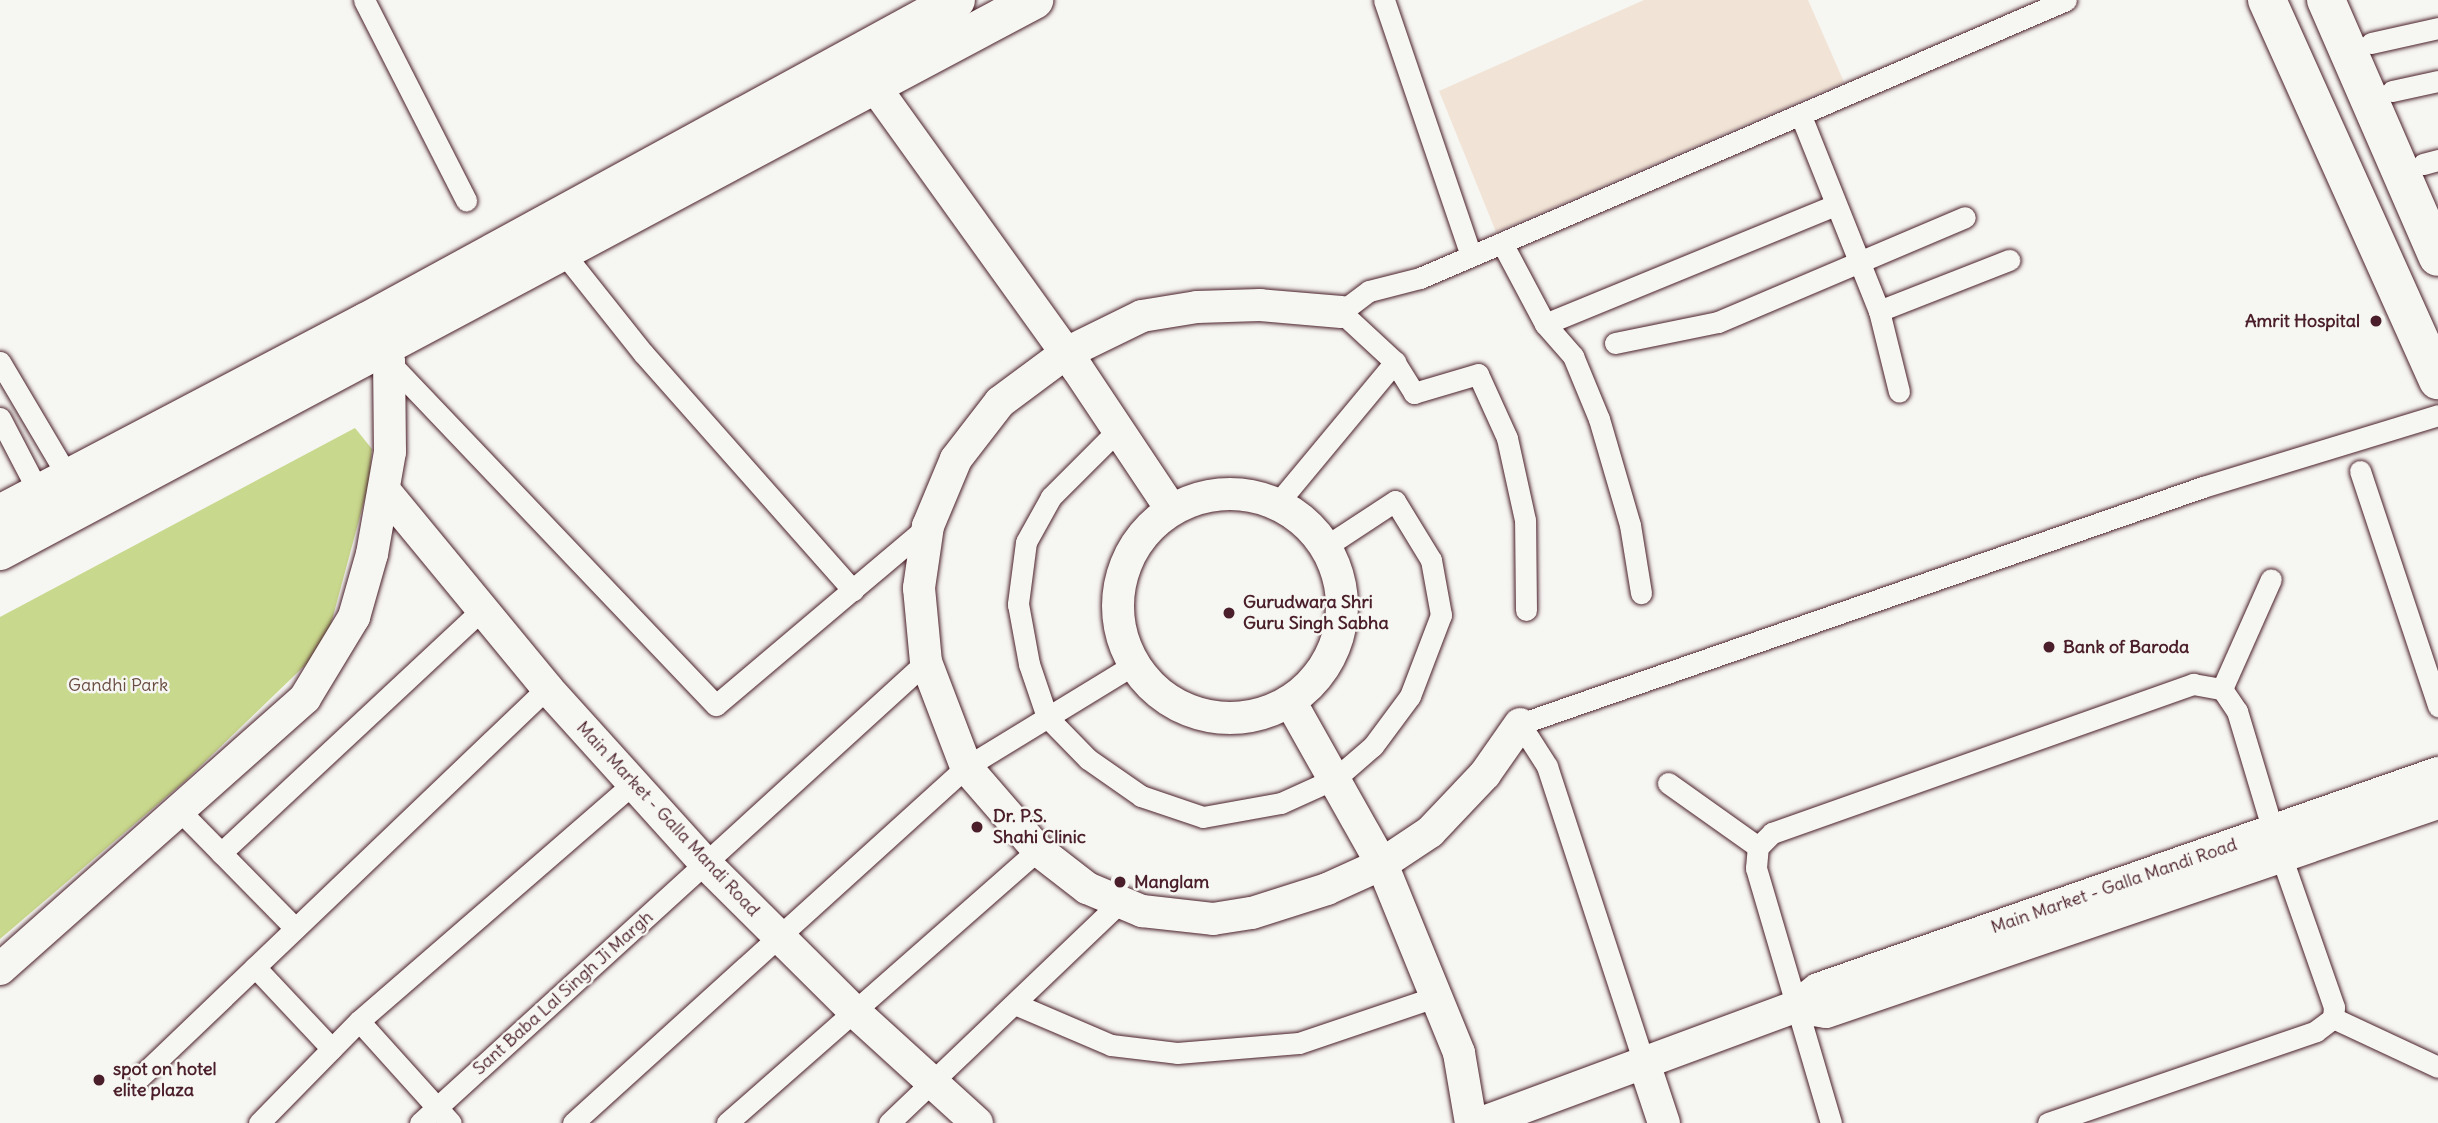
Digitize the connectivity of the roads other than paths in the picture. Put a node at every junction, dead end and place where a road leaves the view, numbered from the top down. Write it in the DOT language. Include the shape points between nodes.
graph roads {
  1 [pos="364,0"];
  2 [pos="956,0"];
  3 [pos="1384,0"];
  4 [pos="2066,0"];
  5 [pos="2267,0"];
  6 [pos="2287,0"];
  7 [pos="2326,0"];
  8 [pos="2353,0"];
  9 [pos="1026,2"];
  10 [pos="2438,28"];
  11 [pos="2371,43"];
  12 [pos="864,68"];
  13 [pos="2438,81"];
  14 [pos="2392,91"];
  15 [pos="1801,116"];
  16 [pos="2425,174"];
  17 [pos="466,200"];
  18 [pos="1835,205"];
  19 [pos="1965,217"];
  20 [pos="1502,243"];
  21 [pos="561,250"];
  22 [pos="1471,256"];
  23 [pos="2438,257"];
  24 [pos="2009,260"];
  25 [pos="1858,263"];
  26 [pos="1879,311"];
  27 [pos="1341,312"];
  28 [pos="2422,312"];
  29 [pos="1545,324"];
  30 [pos="1615,343"];
  31 [pos="378,344"];
  32 [pos="1066,353"];
  33 [pos="0,362"];
  34 [pos="1395,362"];
  35 [pos="2438,380"];
  36 [pos="1899,392"];
  37 [pos="2438,415"];
  38 [pos="0,418"];
  39 [pos="1118,430"];
  40 [pos="2360,471"];
  41 [pos="53,485"];
  42 [pos="384,490"];
  43 [pos="1277,504"];
  44 [pos="1171,509"];
  45 [pos="0,514"];
  46 [pos="928,526"];
  47 [pos="426,542"];
  48 [pos="1325,547"];
  49 [pos="0,551"];
  50 [pos="372,554"];
  51 [pos="2271,579"];
  52 [pos="853,590"];
  53 [pos="1641,593"];
  54 [pos="482,610"];
  55 [pos="1526,610"];
  56 [pos="926,662"];
  57 [pos="1135,664"];
  58 [pos="547,688"];
  59 [pos="2222,689"];
  60 [pos="1290,701"];
  61 [pos="2438,706"];
  62 [pos="1047,717"];
  63 [pos="1520,724"];
  64 [pos="966,767"];
  65 [pos="2438,773"];
  66 [pos="1336,778"];
  67 [pos="1668,783"];
  68 [pos="633,784"];
  69 [pos="2438,803"];
  70 [pos="178,808"];
  71 [pos="2277,843"];
  72 [pos="1758,847"];
  73 [pos="1038,850"];
  74 [pos="221,853"];
  75 [pos="706,864"];
  76 [pos="1382,864"];
  77 [pos="1120,902"];
  78 [pos="295,928"];
  79 [pos="778,936"];
  80 [pos="254,967"];
  81 [pos="2,973"];
  82 [pos="1438,996"];
  83 [pos="1015,1004"];
  84 [pos="1795,1007"];
  85 [pos="855,1012"];
  86 [pos="2333,1018"];
  87 [pos="359,1021"];
  88 [pos="332,1048"];
  89 [pos="1644,1063"];
  90 [pos="2438,1066"];
  91 [pos="140,1077"];
  92 [pos="933,1084"];
  93 [pos="443,1115"];
  94 [pos="259,1123"];
  95 [pos="419,1123"];
  96 [pos="573,1123"];
  97 [pos="727,1123"];
  98 [pos="889,1123"];
  99 [pos="977,1123"];
  100 [pos="1471,1123"];
  101 [pos="1481,1123"];
  102 [pos="1664,1123"];
  103 [pos="1830,1123"];
  104 [pos="2048,1123"];
  1 -- 17 [label="street"];
  2 -- 12 [label="highway"];
  3 -- 22 [label="street"];
  4 -- 15 [label="street"];
  5 -- 28 [label="highway"];
  6 -- 28 [label="highway"];
  7 -- 16 [label="highway"];
  8 -- 11 [label="highway"];
  9 -- 12 [label="highway"];
  10 -- 11 [label="street"];
  11 -- 14 [label="highway"];
  12 -- 21 [label="highway"];
  12 -- 31 [label="highway"];
  12 -- 32 [label="street"];
  13 -- 14 [label="street"];
  14 -- 16 [label="highway"];
  15 -- 18 [label="street"];
  15 -- 20 [label="street"];
  16 -- 23 [label="highway"];
  18 -- 25 [label="street"];
  18 -- 29 [label="street"];
  19 -- 25 [label="street"];
  20 -- 22 [label="street"];
  20 -- 29 [label="street"];
  21 -- 31 [label="highway"];
  21 -- 52 [label="street" via="643,352"];
  22 -- 27 [label="street" via="1420,278 1369,291"];
  24 -- 26 [label="street"];
  25 -- 26 [label="street"];
  25 -- 30 [label="street" via="1718,322"];
  26 -- 36 [label="street"];
  27 -- 32 [label="street" via="1260,305 1197,307 1142,316"];
  27 -- 34 [label="street"];
  28 -- 35 [label="highway"];
  29 -- 53 [label="street" via="1573,356 1599,419 1630,525"];
  31 -- 41 [label="highway"];
  31 -- 42 [label="street" via="390,452"];
  31 -- 49 [label="highway"];
  31 -- 52 [label="street" via="716,705"];
  32 -- 39 [label="street"];
  32 -- 46 [label="street" via="1000,401 956,459"];
  33 -- 41 [label="street"];
  34 -- 43 [label="street"];
  34 -- 55 [label="street" via="1414,393 1478,374 1507,438 1525,520"];
  37 -- 63 [label="street" via="2203,487"];
  38 -- 41 [label="street"];
  39 -- 44 [label="street"];
  39 -- 62 [label="street" via="1051,497 1026,542 1018,604 1029,664"];
  40 -- 61 [label="street"];
  41 -- 45 [label="highway"];
  42 -- 47 [label="street, Main Market - Galla Mandi Road"];
  42 -- 50 [label="street"];
  43 -- 44 [label="street" via="1247,494 1208,495"];
  43 -- 48 [label="street" via="1314,531"];
  44 -- 57 [label="street" via="1144,532 1126,562 1121,632"];
  46 -- 52 [label="street"];
  46 -- 56 [label="street" via="919,588"];
  47 -- 50 [label="street"];
  47 -- 54 [label="street, Main Market - Galla Mandi Road"];
  48 -- 60 [label="street" via="1335,564 1343,603 1337,641 1319,675"];
  48 -- 66 [label="street" via="1395,501 1431,560 1441,615 1410,696 1373,746"];
  50 -- 70 [label="street" via="354,617 305,698"];
  51 -- 59 [label="street"];
  54 -- 58 [label="street, Main Market - Galla Mandi Road"];
  54 -- 74 [label="street"];
  56 -- 64 [label="street"];
  56 -- 75 [label="street, Sant Baba Lal Singh Ji Margh"];
  57 -- 60 [label="street" via="1158,691 1222,718 1258,715"];
  57 -- 62 [label="street"];
  58 -- 68 [label="street, Main Market - Galla Mandi Road"];
  58 -- 78 [label="street"];
  59 -- 71 [label="street" via="2237,711"];
  59 -- 72 [label="street" via="2193,684 1772,833"];
  60 -- 66 [label="street"];
  62 -- 64 [label="street"];
  62 -- 66 [label="street" via="1088,759 1141,796 1203,817 1281,803"];
  63 -- 76 [label="street" via="1485,774 1430,832"];
  63 -- 89 [label="street" via="1547,766"];
  64 -- 73 [label="street"];
  64 -- 79 [label="street"];
  65 -- 71 [label="street, Main Market - Galla Mandi Road"];
  66 -- 76 [label="street"];
  67 -- 72 [label="street"];
  68 -- 75 [label="street, Main Market - Galla Mandi Road"];
  68 -- 87 [label="street"];
  69 -- 71 [label="street, Main Market - Galla Mandi Road"];
  70 -- 74 [label="street"];
  70 -- 81 [label="street"];
  71 -- 84 [label="street, Main Market - Galla Mandi Road" via="1818,989"];
  71 -- 86 [label="street"];
  72 -- 84 [label="street" via="1756,867"];
  73 -- 77 [label="street" via="1087,888"];
  73 -- 85 [label="street"];
  74 -- 78 [label="street"];
  75 -- 79 [label="street, Main Market - Galla Mandi Road"];
  75 -- 93 [label="street, Sant Baba Lal Singh Ji Margh"];
  76 -- 77 [label="street" via="1327,889 1252,913 1213,919 1142,911"];
  76 -- 82 [label="street"];
  77 -- 83 [label="street"];
  78 -- 80 [label="street"];
  79 -- 85 [label="street, Main Market - Galla Mandi Road"];
  79 -- 96 [label="street"];
  80 -- 88 [label="street"];
  80 -- 91 [label="street"];
  82 -- 83 [label="street" via="1299,1043 1177,1053 1111,1045"];
  82 -- 100 [label="street" via="1459,1053"];
  83 -- 92 [label="street"];
  84 -- 89 [label="street, Main Market - Galla Mandi Road"];
  84 -- 103 [label="street"];
  85 -- 92 [label="street, Main Market - Galla Mandi Road"];
  85 -- 97 [label="street"];
  86 -- 90 [label="street"];
  86 -- 104 [label="street" via="2316,1031"];
  87 -- 88 [label="street"];
  87 -- 93 [label="street"];
  88 -- 94 [label="street"];
  89 -- 101 [label="street, Main Market - Galla Mandi Road"];
  89 -- 102 [label="street"];
  92 -- 98 [label="street"];
  92 -- 99 [label="street, Main Market - Galla Mandi Road"];
  93 -- 95 [label="street, Sant Baba Lal Singh Ji Margh"];
}
